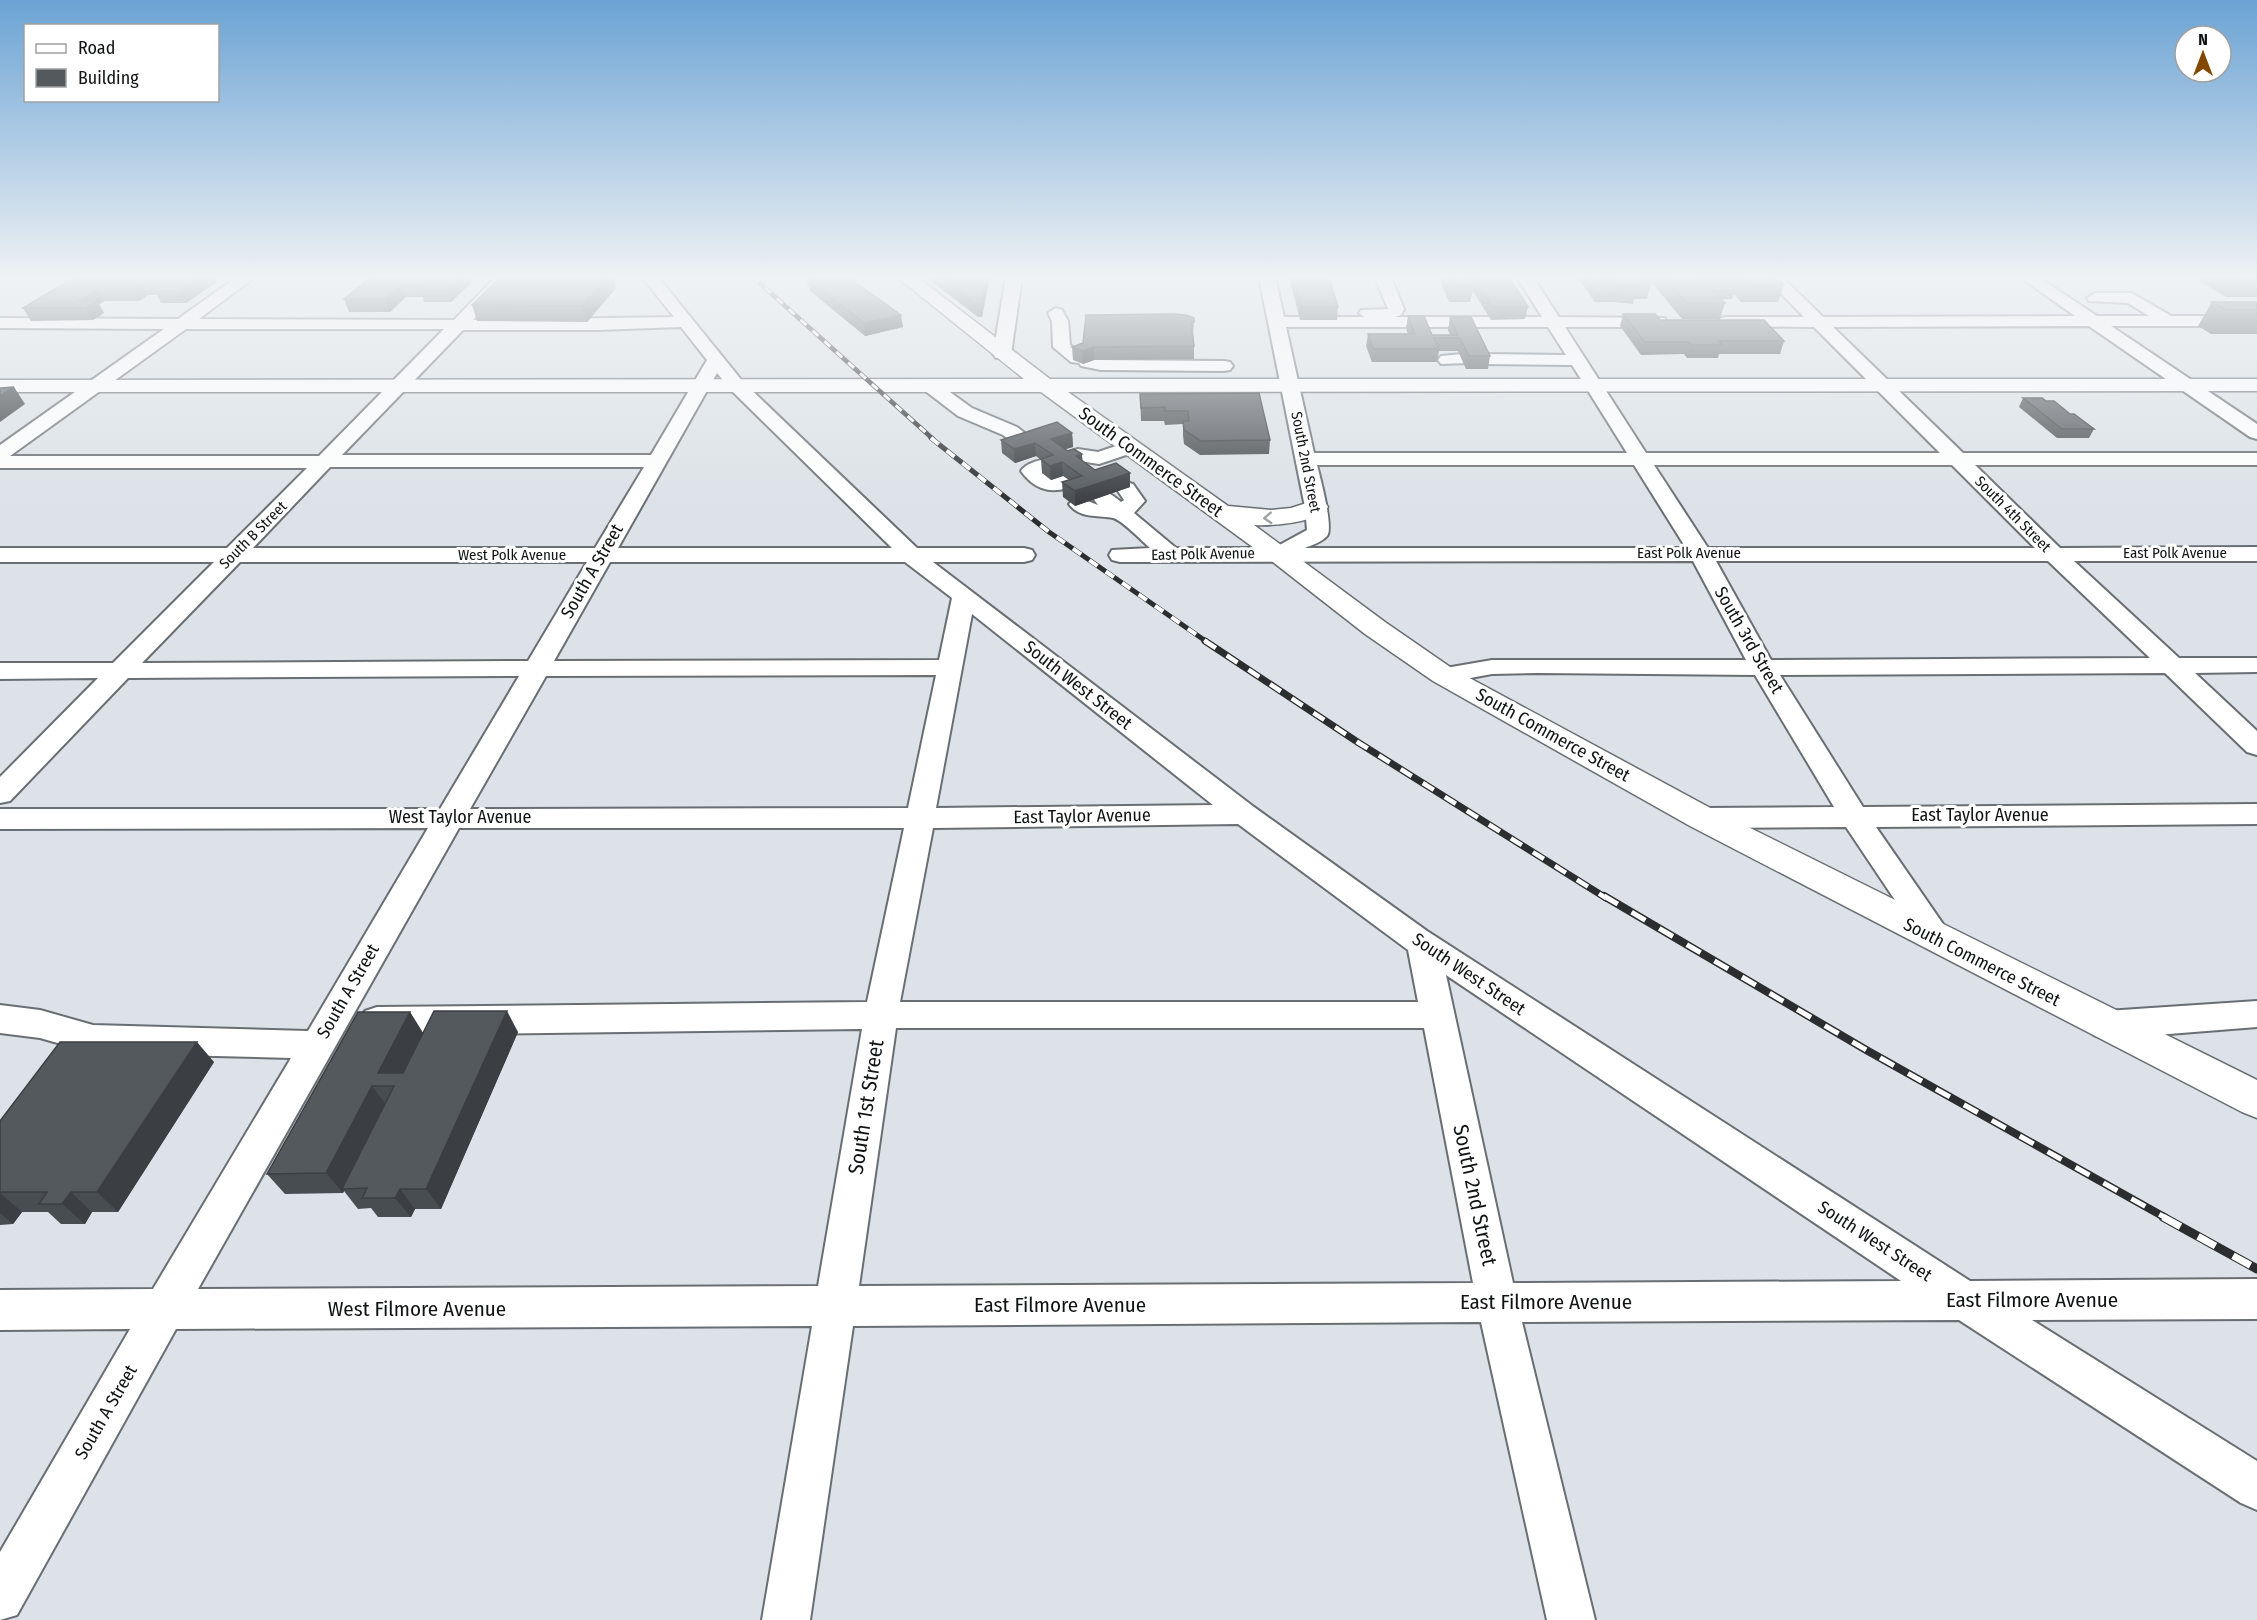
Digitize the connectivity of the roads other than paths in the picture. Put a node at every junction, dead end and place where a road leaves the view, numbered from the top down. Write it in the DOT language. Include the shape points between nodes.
graph roads {
  1 [pos="142,353"];
  2 [pos="432,353"];
  3 [pos="699,353"];
  4 [pos="1071,353"];
  5 [pos="1285,353"];
  6 [pos="1572,353"];
  7 [pos="1851,353"];
  8 [pos="2139,353"];
  9 [pos="1002,354"];
  10 [pos="1224,366"];
  11 [pos="708,373"];
  12 [pos="1292,385"];
  13 [pos="1593,385"];
  14 [pos="2187,385"];
  15 [pos="2257,385"];
  16 [pos="0,386"];
  17 [pos="95,386"];
  18 [pos="400,386"];
  19 [pos="737,386"];
  20 [pos="930,386"];
  21 [pos="1046,386"];
  22 [pos="1885,386"];
  23 [pos="1010,431"];
  24 [pos="2257,433"];
  25 [pos="1131,447"];
  26 [pos="0,454"];
  27 [pos="1043,454"];
  28 [pos="1307,459"];
  29 [pos="1640,459"];
  30 [pos="1958,459"];
  31 [pos="2257,459"];
  32 [pos="656,461"];
  33 [pos="0,462"];
  34 [pos="326,462"];
  35 [pos="1082,480"];
  36 [pos="1126,488"];
  37 [pos="1102,497"];
  38 [pos="1316,507"];
  39 [pos="1123,512"];
  40 [pos="1219,512"];
  41 [pos="1700,553"];
  42 [pos="2053,553"];
  43 [pos="1278,554"];
  44 [pos="2257,554"];
  45 [pos="0,555"];
  46 [pos="234,555"];
  47 [pos="602,555"];
  48 [pos="1024,555"];
  49 [pos="1120,555"];
  50 [pos="1171,555"];
  51 [pos="912,556"];
  52 [pos="964,596"];
  53 [pos="2257,665"];
  54 [pos="2172,666"];
  55 [pos="950,667"];
  56 [pos="1763,668"];
  57 [pos="535,670"];
  58 [pos="0,671"];
  59 [pos="120,671"];
  60 [pos="1443,675"];
  61 [pos="2257,746"];
  62 [pos="0,794"];
  63 [pos="1244,814"];
  64 [pos="2257,814"];
  65 [pos="1854,816"];
  66 [pos="450,817"];
  67 [pos="919,818"];
  68 [pos="1702,818"];
  69 [pos="0,819"];
  70 [pos="1938,940"];
  71 [pos="1423,944"];
  72 [pos="2257,1014"];
  73 [pos="881,1015"];
  74 [pos="1438,1016"];
  75 [pos="0,1019"];
  76 [pos="2106,1024"];
  77 [pos="324,1034"];
  78 [pos="2257,1100"];
  79 [pos="2257,1299"];
  80 [pos="1964,1300"];
  81 [pos="1497,1302"];
  82 [pos="834,1306"];
  83 [pos="0,1310"];
  84 [pos="164,1310"];
  85 [pos="2257,1487"];
  86 [pos="0,1598"];
  87 [pos="786,1620"];
  88 [pos="1571,1620"];
  1 -- 17 [label="street"];
  2 -- 18 [label="street, South B Street"];
  3 -- 11 [label="street"];
  4 -- 10 [label="street" via="1101,365"];
  5 -- 12 [label="street, South 2nd Street"];
  6 -- 13 [label="street, South 3rd Street"];
  7 -- 22 [label="street, South 4th Street"];
  8 -- 14 [label="street"];
  9 -- 21 [label="main road, South Commerce Street"];
  11 -- 18 [label="main road"];
  11 -- 19 [label="main road"];
  11 -- 19 [label="street, South West Street"];
  11 -- 32 [label="street, South A Street"];
  12 -- 13 [label="main road"];
  12 -- 21 [label="main road"];
  12 -- 28 [label="street, South 2nd Street"];
  13 -- 22 [label="main road"];
  13 -- 29 [label="street, South 3rd Street"];
  14 -- 15 [label="main road"];
  14 -- 22 [label="main road"];
  14 -- 24 [label="street"];
  16 -- 17 [label="main road"];
  17 -- 18 [label="main road"];
  17 -- 26 [label="street"];
  18 -- 34 [label="street, South B Street"];
  19 -- 20 [label="main road"];
  19 -- 51 [label="street, South West Street"];
  20 -- 21 [label="main road"];
  20 -- 23 [label="street" via="965,412"];
  21 -- 25 [label="main road, South Commerce Street"];
  22 -- 30 [label="street, South 4th Street"];
  23 -- 27 [label="street"];
  23 -- 27 [label="street" via="997,445"];
  25 -- 35 [label="street"];
  25 -- 40 [label="main road, South Commerce Street"];
  27 -- 35 [label="street"];
  27 -- 35 [label="street"];
  28 -- 29 [label="street"];
  28 -- 38 [label="street, South 2nd Street"];
  29 -- 30 [label="street"];
  29 -- 41 [label="street, South 3rd Street"];
  30 -- 31 [label="street"];
  30 -- 42 [label="street, South 4th Street"];
  32 -- 34 [label="street"];
  32 -- 47 [label="street, South A Street"];
  33 -- 34 [label="street"];
  34 -- 46 [label="street, South B Street"];
  35 -- 39 [label="street" via="1097,512"];
  36 -- 39 [label="street" via="1136,501"];
  37 -- 39 [label="street"];
  38 -- 40 [label="main road, one-way" via="1301,514 1272,518 1245,518"];
  38 -- 43 [label="street, South 2nd Street" via="1318,532"];
  39 -- 50 [label="street"];
  40 -- 43 [label="main road, South Commerce Street"];
  41 -- 42 [label="street, East Polk Avenue"];
  41 -- 43 [label="street, East Polk Avenue"];
  41 -- 56 [label="street, South 3rd Street"];
  42 -- 44 [label="street, East Polk Avenue"];
  42 -- 54 [label="street, South 4th Street"];
  43 -- 50 [label="street, East Polk Avenue"];
  43 -- 60 [label="main road, South Commerce Street"];
  45 -- 46 [label="street, West Polk Avenue"];
  46 -- 47 [label="street, West Polk Avenue"];
  46 -- 59 [label="street, South B Street"];
  47 -- 51 [label="street, West Polk Avenue"];
  47 -- 57 [label="street, South A Street"];
  48 -- 51 [label="street, West Polk Avenue"];
  49 -- 50 [label="street, East Polk Avenue"];
  51 -- 52 [label="street, South West Street"];
  52 -- 55 [label="street, South 1st Street"];
  52 -- 63 [label="street, South West Street"];
  53 -- 54 [label="street"];
  54 -- 56 [label="street"];
  54 -- 61 [label="street, South 4th Street"];
  55 -- 57 [label="street"];
  55 -- 67 [label="street, South 1st Street"];
  56 -- 60 [label="street" via="1492,667"];
  56 -- 65 [label="street, South 3rd Street"];
  57 -- 59 [label="street"];
  57 -- 66 [label="street, South A Street"];
  58 -- 59 [label="street"];
  59 -- 62 [label="street, South B Street"];
  60 -- 68 [label="main road, South Commerce Street"];
  63 -- 67 [label="street, East Taylor Avenue"];
  63 -- 71 [label="street, South West Street"];
  64 -- 65 [label="street, East Taylor Avenue"];
  65 -- 68 [label="street, East Taylor Avenue"];
  65 -- 70 [label="street, South 3rd Street"];
  66 -- 67 [label="street, West Taylor Avenue"];
  66 -- 69 [label="street, West Taylor Avenue"];
  66 -- 77 [label="street, South A Street"];
  67 -- 73 [label="street, South 1st Street"];
  68 -- 70 [label="main road, South Commerce Street"];
  70 -- 76 [label="main road, South Commerce Street"];
  71 -- 74 [label="street, South 2nd Street"];
  71 -- 80 [label="street, South West Street"];
  72 -- 76 [label="street"];
  73 -- 74 [label="street"];
  73 -- 77 [label="street"];
  73 -- 82 [label="street, South 1st Street"];
  74 -- 81 [label="street, South 2nd Street"];
  75 -- 77 [label="street" via="40,1024 93,1039"];
  76 -- 78 [label="main road, South Commerce Street"];
  77 -- 84 [label="street, South A Street"];
  79 -- 80 [label="street, East Filmore Avenue"];
  80 -- 81 [label="street, East Filmore Avenue"];
  80 -- 85 [label="street, South West Street"];
  81 -- 82 [label="street, East Filmore Avenue"];
  81 -- 88 [label="street, South 2nd Street"];
  82 -- 84 [label="street, West Filmore Avenue"];
  82 -- 87 [label="street, South 1st Street"];
  83 -- 84 [label="street, West Filmore Avenue"];
  84 -- 86 [label="street, South A Street"];
}
